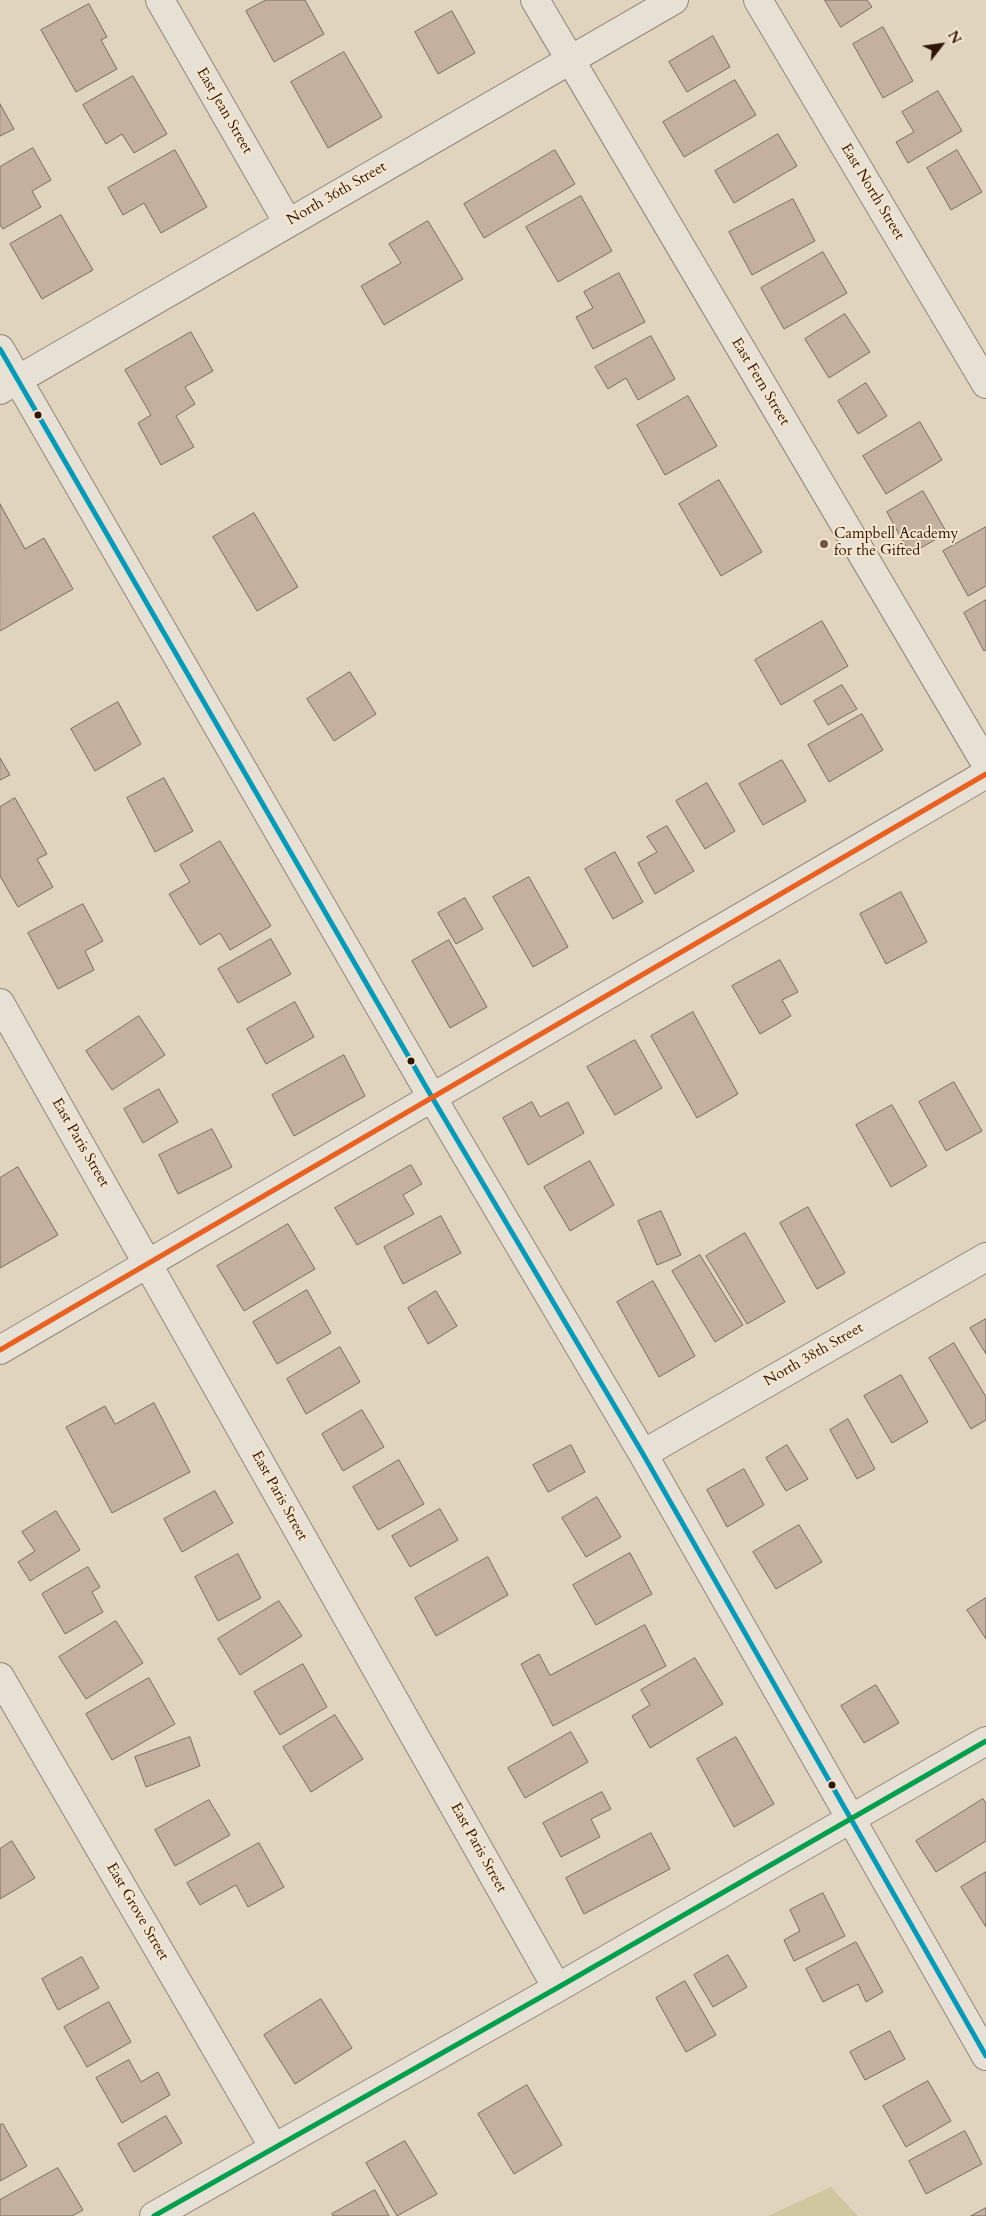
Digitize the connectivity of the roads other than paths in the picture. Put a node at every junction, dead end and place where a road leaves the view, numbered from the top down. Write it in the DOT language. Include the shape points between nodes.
graph roads {
  1 [pos="160,0"];
  2 [pos="535,0"];
  3 [pos="674,0"];
  4 [pos="758,0"];
  5 [pos="570,60"];
  6 [pos="288,222"];
  7 [pos="0,349"];
  8 [pos="986,384"];
  9 [pos="9,385"];
  10 [pos="986,764"];
  11 [pos="986,774"];
  12 [pos="0,1003"];
  13 [pos="433,1098"];
  14 [pos="986,1257"];
  15 [pos="149,1265"];
  16 [pos="0,1350"];
  17 [pos="643,1454"];
  18 [pos="0,1677"];
  19 [pos="986,1741"];
  20 [pos="851,1817"];
  21 [pos="557,1988"];
  22 [pos="986,2056"];
  23 [pos="274,2148"];
  24 [pos="154,2216"];
  1 -- 6 [label="street, East Jean Street"];
  2 -- 5 [label="street, East Fern Street"];
  3 -- 5 [label="street, North 36th Street"];
  4 -- 8 [label="street, East North Street"];
  5 -- 6 [label="street, North 36th Street"];
  5 -- 10 [label="street, East Fern Street"];
  6 -- 9 [label="street, North 36th Street"];
  7 -- 9 [label="street"];
  9 -- 13 [label="street"];
  11 -- 13 [label="street"];
  12 -- 15 [label="street, East Paris Street"];
  13 -- 15 [label="street"];
  13 -- 17 [label="street"];
  14 -- 17 [label="street, North 38th Street"];
  15 -- 16 [label="street"];
  15 -- 21 [label="street, East Paris Street"];
  17 -- 20 [label="street"];
  18 -- 23 [label="street, East Grove Street"];
  19 -- 20 [label="street"];
  20 -- 21 [label="street"];
  20 -- 22 [label="street"];
  21 -- 23 [label="street"];
  23 -- 24 [label="street"];
}
